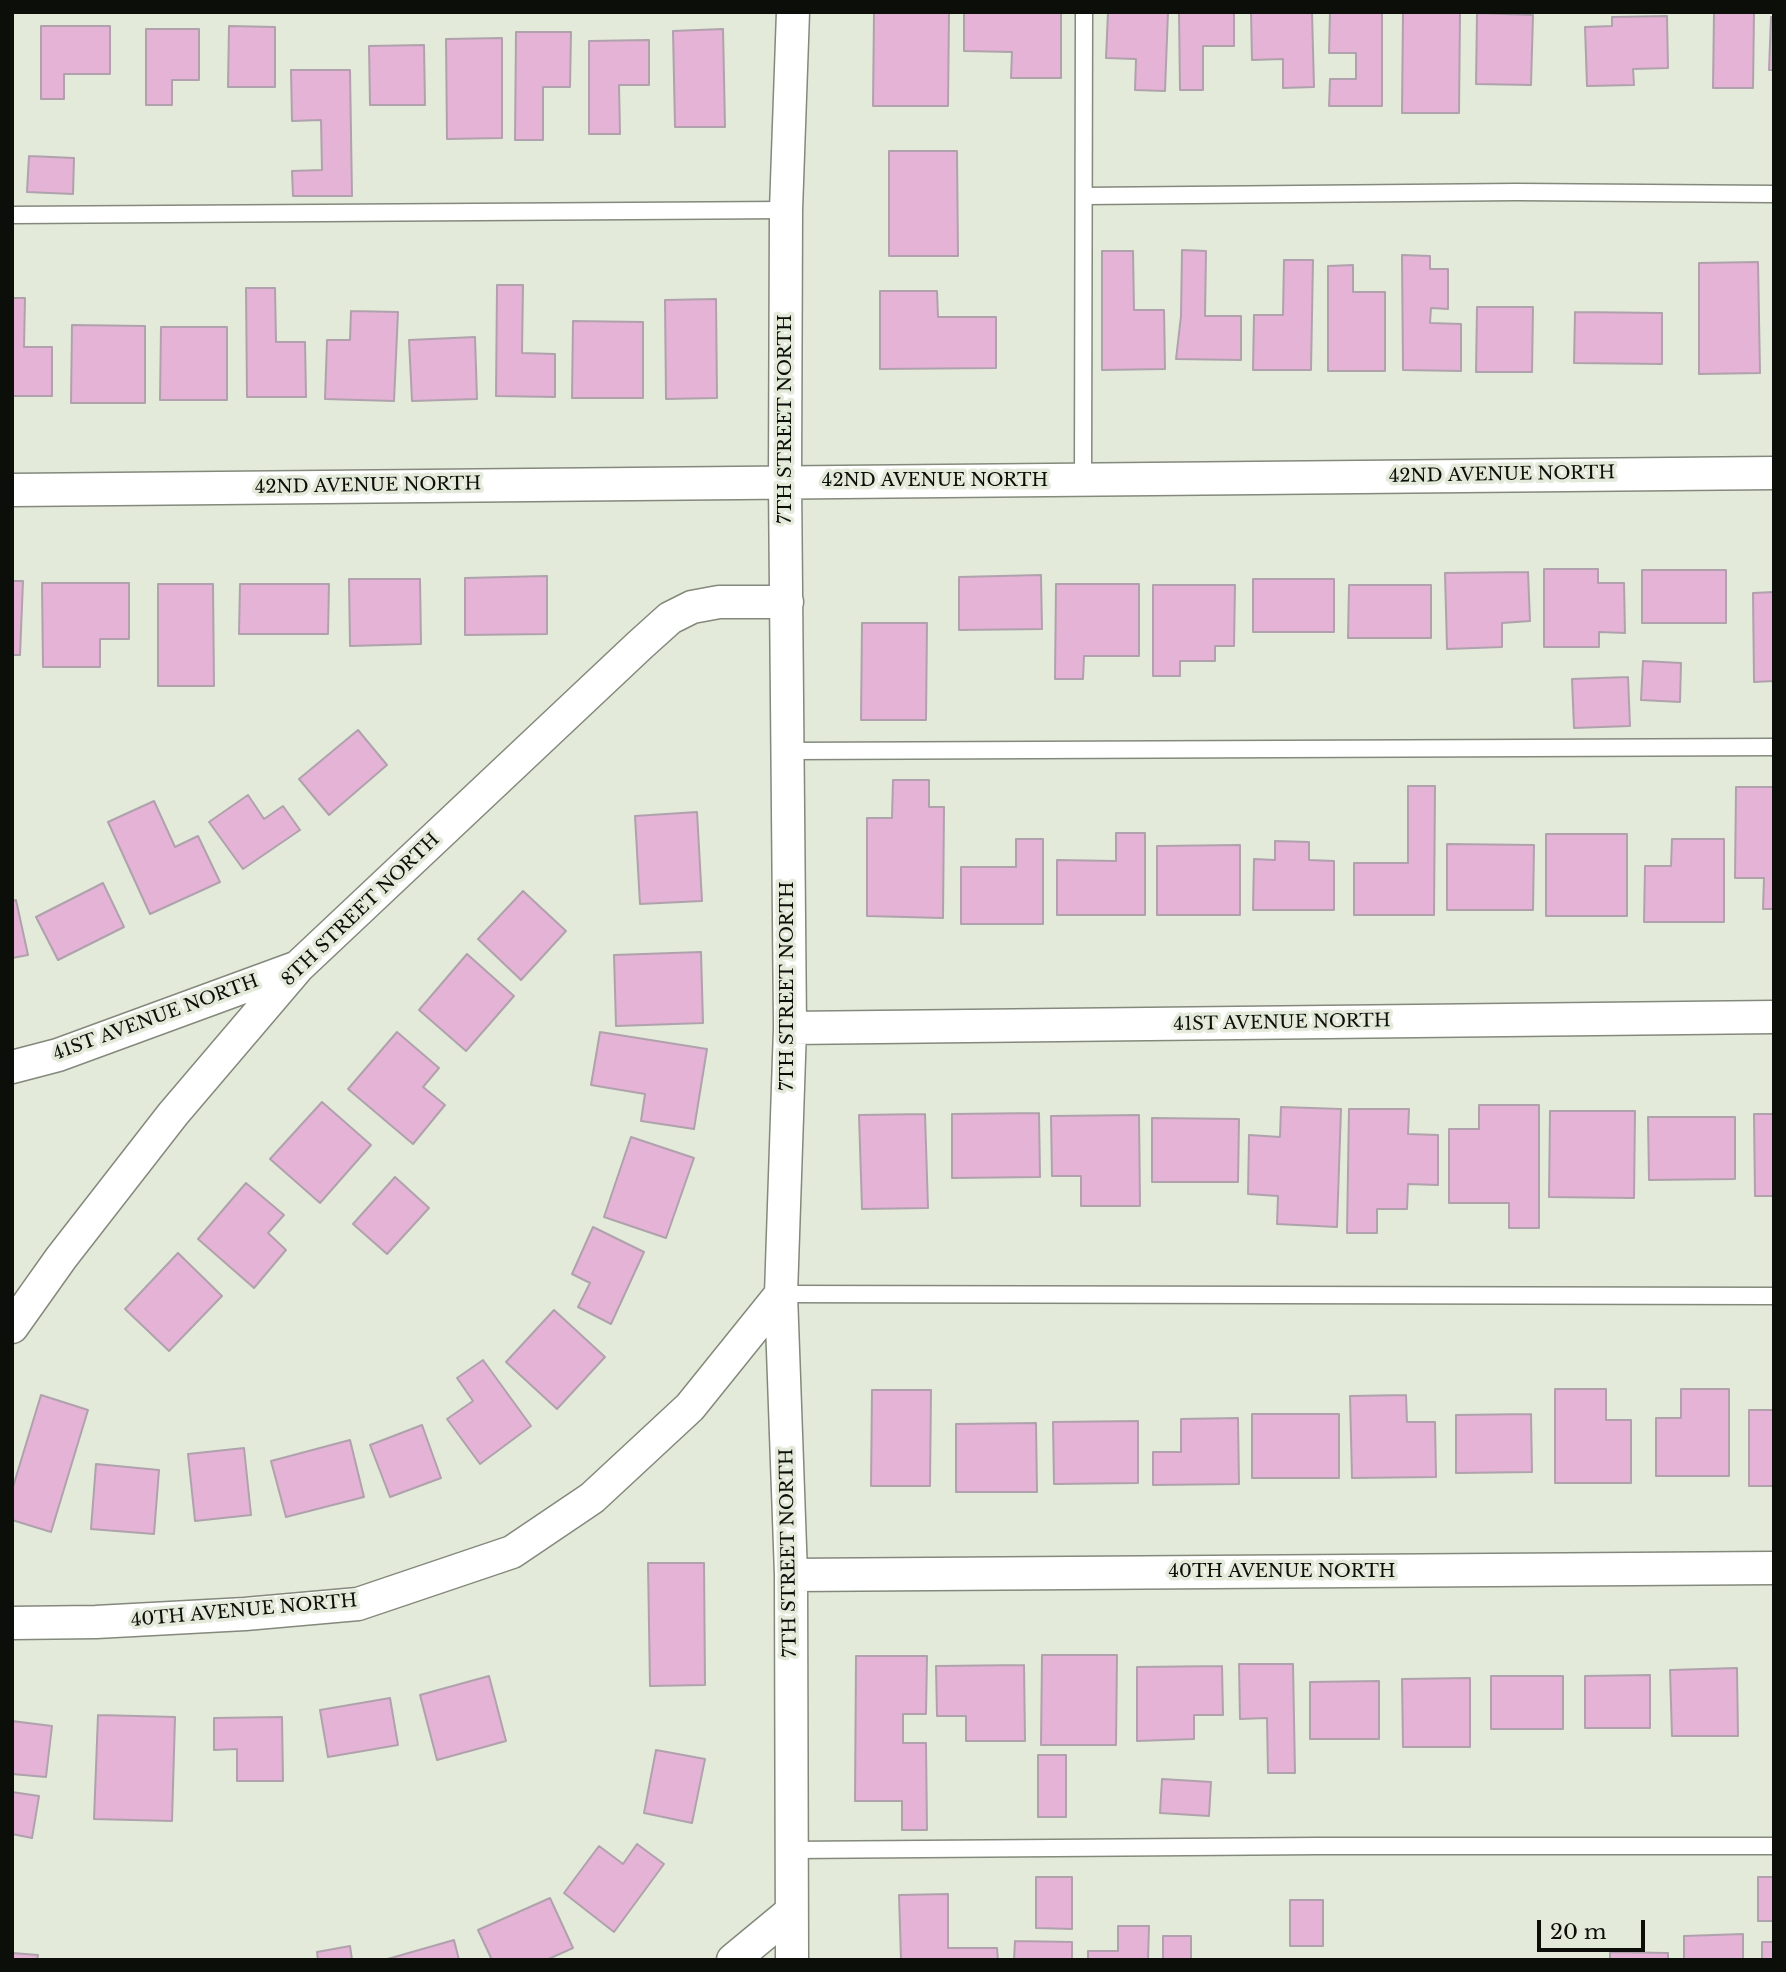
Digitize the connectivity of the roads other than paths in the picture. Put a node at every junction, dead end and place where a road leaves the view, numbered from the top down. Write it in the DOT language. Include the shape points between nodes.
graph roads {
  1 [pos="793,12"];
  2 [pos="1084,12"];
  3 [pos="1774,194"];
  4 [pos="1084,196"];
  5 [pos="786,210"];
  6 [pos="12,215"];
  7 [pos="1774,473"];
  8 [pos="1083,480"];
  9 [pos="785,482"];
  10 [pos="12,489"];
  11 [pos="787,602"];
  12 [pos="1774,747"];
  13 [pos="789,751"];
  14 [pos="299,966"];
  15 [pos="1774,1017"];
  16 [pos="790,1028"];
  17 [pos="12,1067"];
  18 [pos="781,1294"];
  19 [pos="1774,1296"];
  20 [pos="12,1327"];
  21 [pos="1774,1568"];
  22 [pos="791,1575"];
  23 [pos="12,1623"];
  24 [pos="1774,1846"];
  25 [pos="791,1850"];
  26 [pos="791,1912"];
  27 [pos="733,1960"];
  28 [pos="792,1960"];
  1 -- 5 [label="street, 7TH STREET NORTH"];
  2 -- 4 [label="lane"];
  3 -- 4 [label="lane"];
  4 -- 8 [label="lane"];
  5 -- 6 [label="lane"];
  5 -- 9 [label="street, 7TH STREET NORTH"];
  7 -- 8 [label="street, 42ND AVENUE NORTH"];
  8 -- 9 [label="street, 42ND AVENUE NORTH"];
  9 -- 10 [label="street, 42ND AVENUE NORTH"];
  9 -- 11 [label="street, 7TH STREET NORTH"];
  11 -- 13 [label="street, 7TH STREET NORTH"];
  11 -- 14 [label="street, 8TH STREET NORTH" via="719,602 692,607 670,618"];
  12 -- 13 [label="lane"];
  13 -- 16 [label="street, 7TH STREET NORTH"];
  14 -- 17 [label="street, 41ST AVENUE NORTH" via="58,1055"];
  14 -- 20 [label="street, 8TH STREET NORTH" via="173,1114"];
  15 -- 16 [label="street, 41ST AVENUE NORTH"];
  16 -- 18 [label="street, 7TH STREET NORTH"];
  18 -- 19 [label="lane"];
  18 -- 22 [label="street, 7TH STREET NORTH"];
  18 -- 23 [label="street, 40TH AVENUE NORTH" via="690,1407 592,1498 512,1552 358,1604 245,1614"];
  21 -- 22 [label="street, 40TH AVENUE NORTH"];
  22 -- 25 [label="street, 7TH STREET NORTH"];
  24 -- 25 [label="lane"];
  25 -- 26 [label="street, 7TH STREET NORTH"];
  26 -- 27 [label="street"];
  26 -- 28 [label="street, 7TH STREET NORTH"];
}
